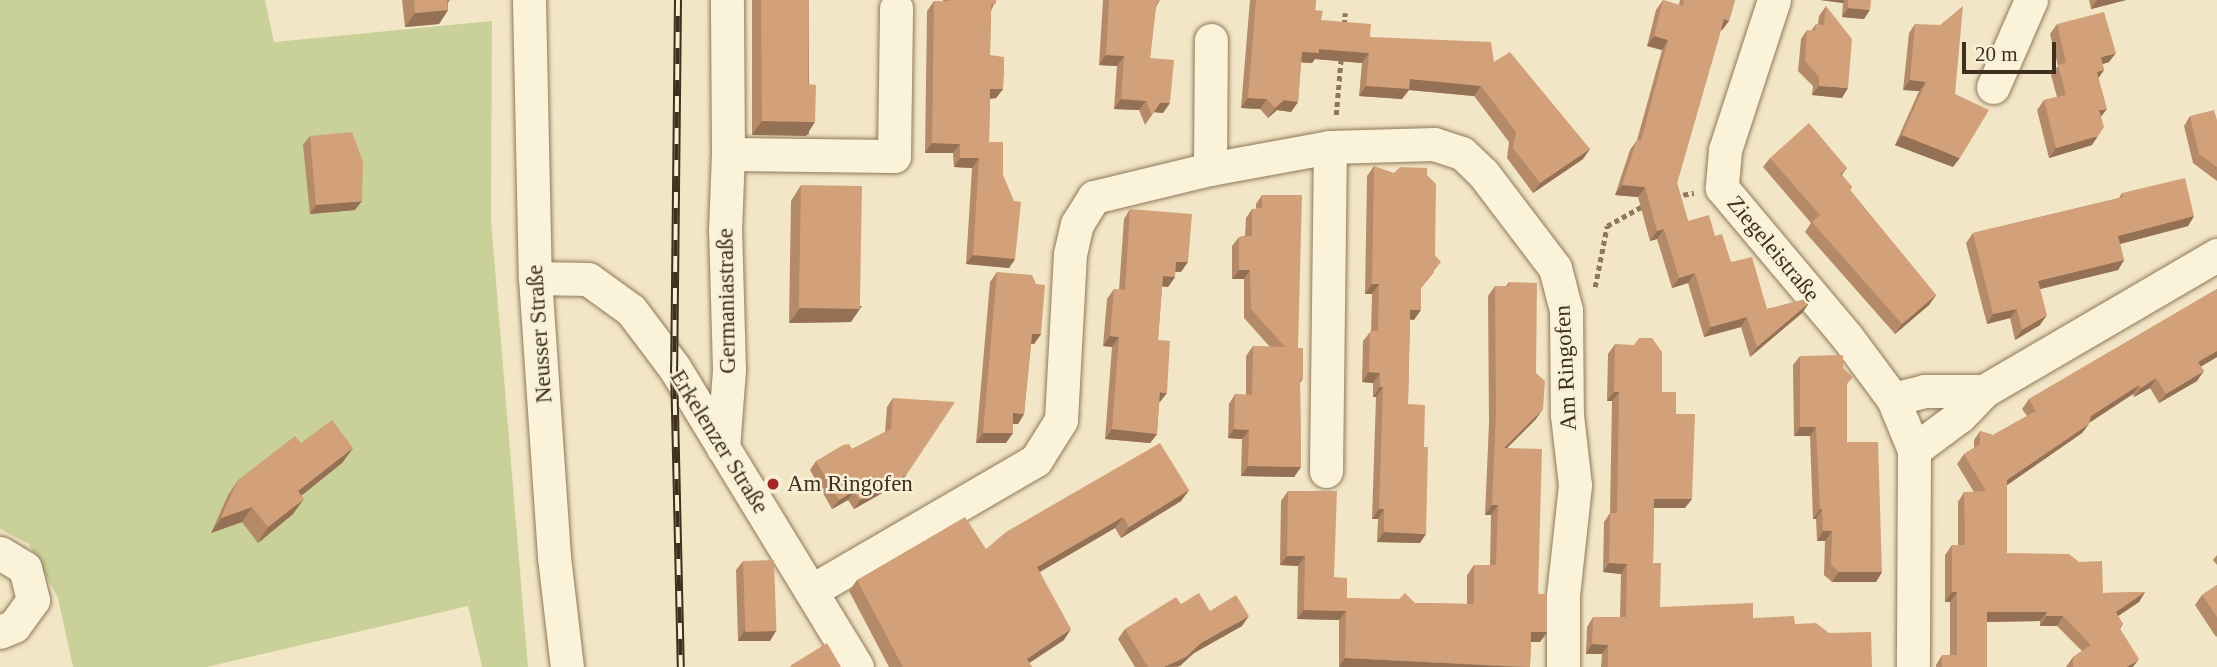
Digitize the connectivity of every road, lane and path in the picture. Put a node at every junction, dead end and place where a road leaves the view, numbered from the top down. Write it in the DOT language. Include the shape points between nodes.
graph roads {
  1 [pos="529,0"];
  2 [pos="727,0"];
  3 [pos="1774,0"];
  4 [pos="2031,0"];
  5 [pos="895,8"];
  6 [pos="1345,13"];
  7 [pos="1344,26"];
  8 [pos="1211,40"];
  9 [pos="1342,52"];
  10 [pos="1993,87"];
  11 [pos="1329,147"];
  12 [pos="728,154"];
  13 [pos="1210,169"];
  14 [pos="1722,188"];
  15 [pos="1670,197"];
  16 [pos="1647,204"];
  17 [pos="2217,255"];
  18 [pos="535,278"];
  19 [pos="1566,310"];
  20 [pos="1984,391"];
  21 [pos="1893,400"];
  22 [pos="723,448"];
  23 [pos="1913,450"];
  24 [pos="1326,471"];
  25 [pos="0,553"];
  26 [pos="811,592"];
  27 [pos="0,632"];
  28 [pos="566,667"];
  29 [pos="857,667"];
  30 [pos="1563,667"];
  31 [pos="1913,667"];
  1 -- 18 [label="street, Neusser Straße"];
  2 -- 12 [label="street, Germaniastraße"];
  3 -- 14 [label="street, Ziegeleistraße" via="1725,150"];
  4 -- 10 [label="street"];
  5 -- 12 [label="street" via="894,156"];
  6 -- 7 [label="path"];
  8 -- 13 [label="street"];
  9 -- 11 [label="path"];
  11 -- 13 [label="street, Am Ringofen"];
  11 -- 19 [label="street, Am Ringofen" via="1434,144 1462,153 1483,173 1555,268"];
  11 -- 24 [label="street"];
  12 -- 22 [label="street, Germaniastraße" via="729,370"];
  13 -- 26 [label="street, Am Ringofen" via="1094,197 1077,224 1070,254 1061,419 1036,460"];
  14 -- 15 [label="path"];
  14 -- 21 [label="street, Ziegeleistraße" via="1847,337"];
  16 -- 19 [label="path" via="1608,226 1595,287 1581,304"];
  17 -- 20 [label="street"];
  18 -- 22 [label="street, Erkelenzer Straße" via="588,279 631,310 674,367"];
  18 -- 28 [label="street, Neusser Straße"];
  19 -- 30 [label="street, Am Ringofen" via="1567,415 1575,485 1563,595"];
  20 -- 21 [label="street" via="1924,391"];
  20 -- 23 [label="street" via="1960,416"];
  21 -- 23 [label="street, Ziegeleistraße"];
  22 -- 26 [label="street, Erkelenzer Straße"];
  23 -- 31 [label="street, Ziegeleistraße"];
  25 -- 27 [label="street" via="25,568 33,600 14,626"];
  26 -- 29 [label="street, Erkelenzer Straße"];
}
